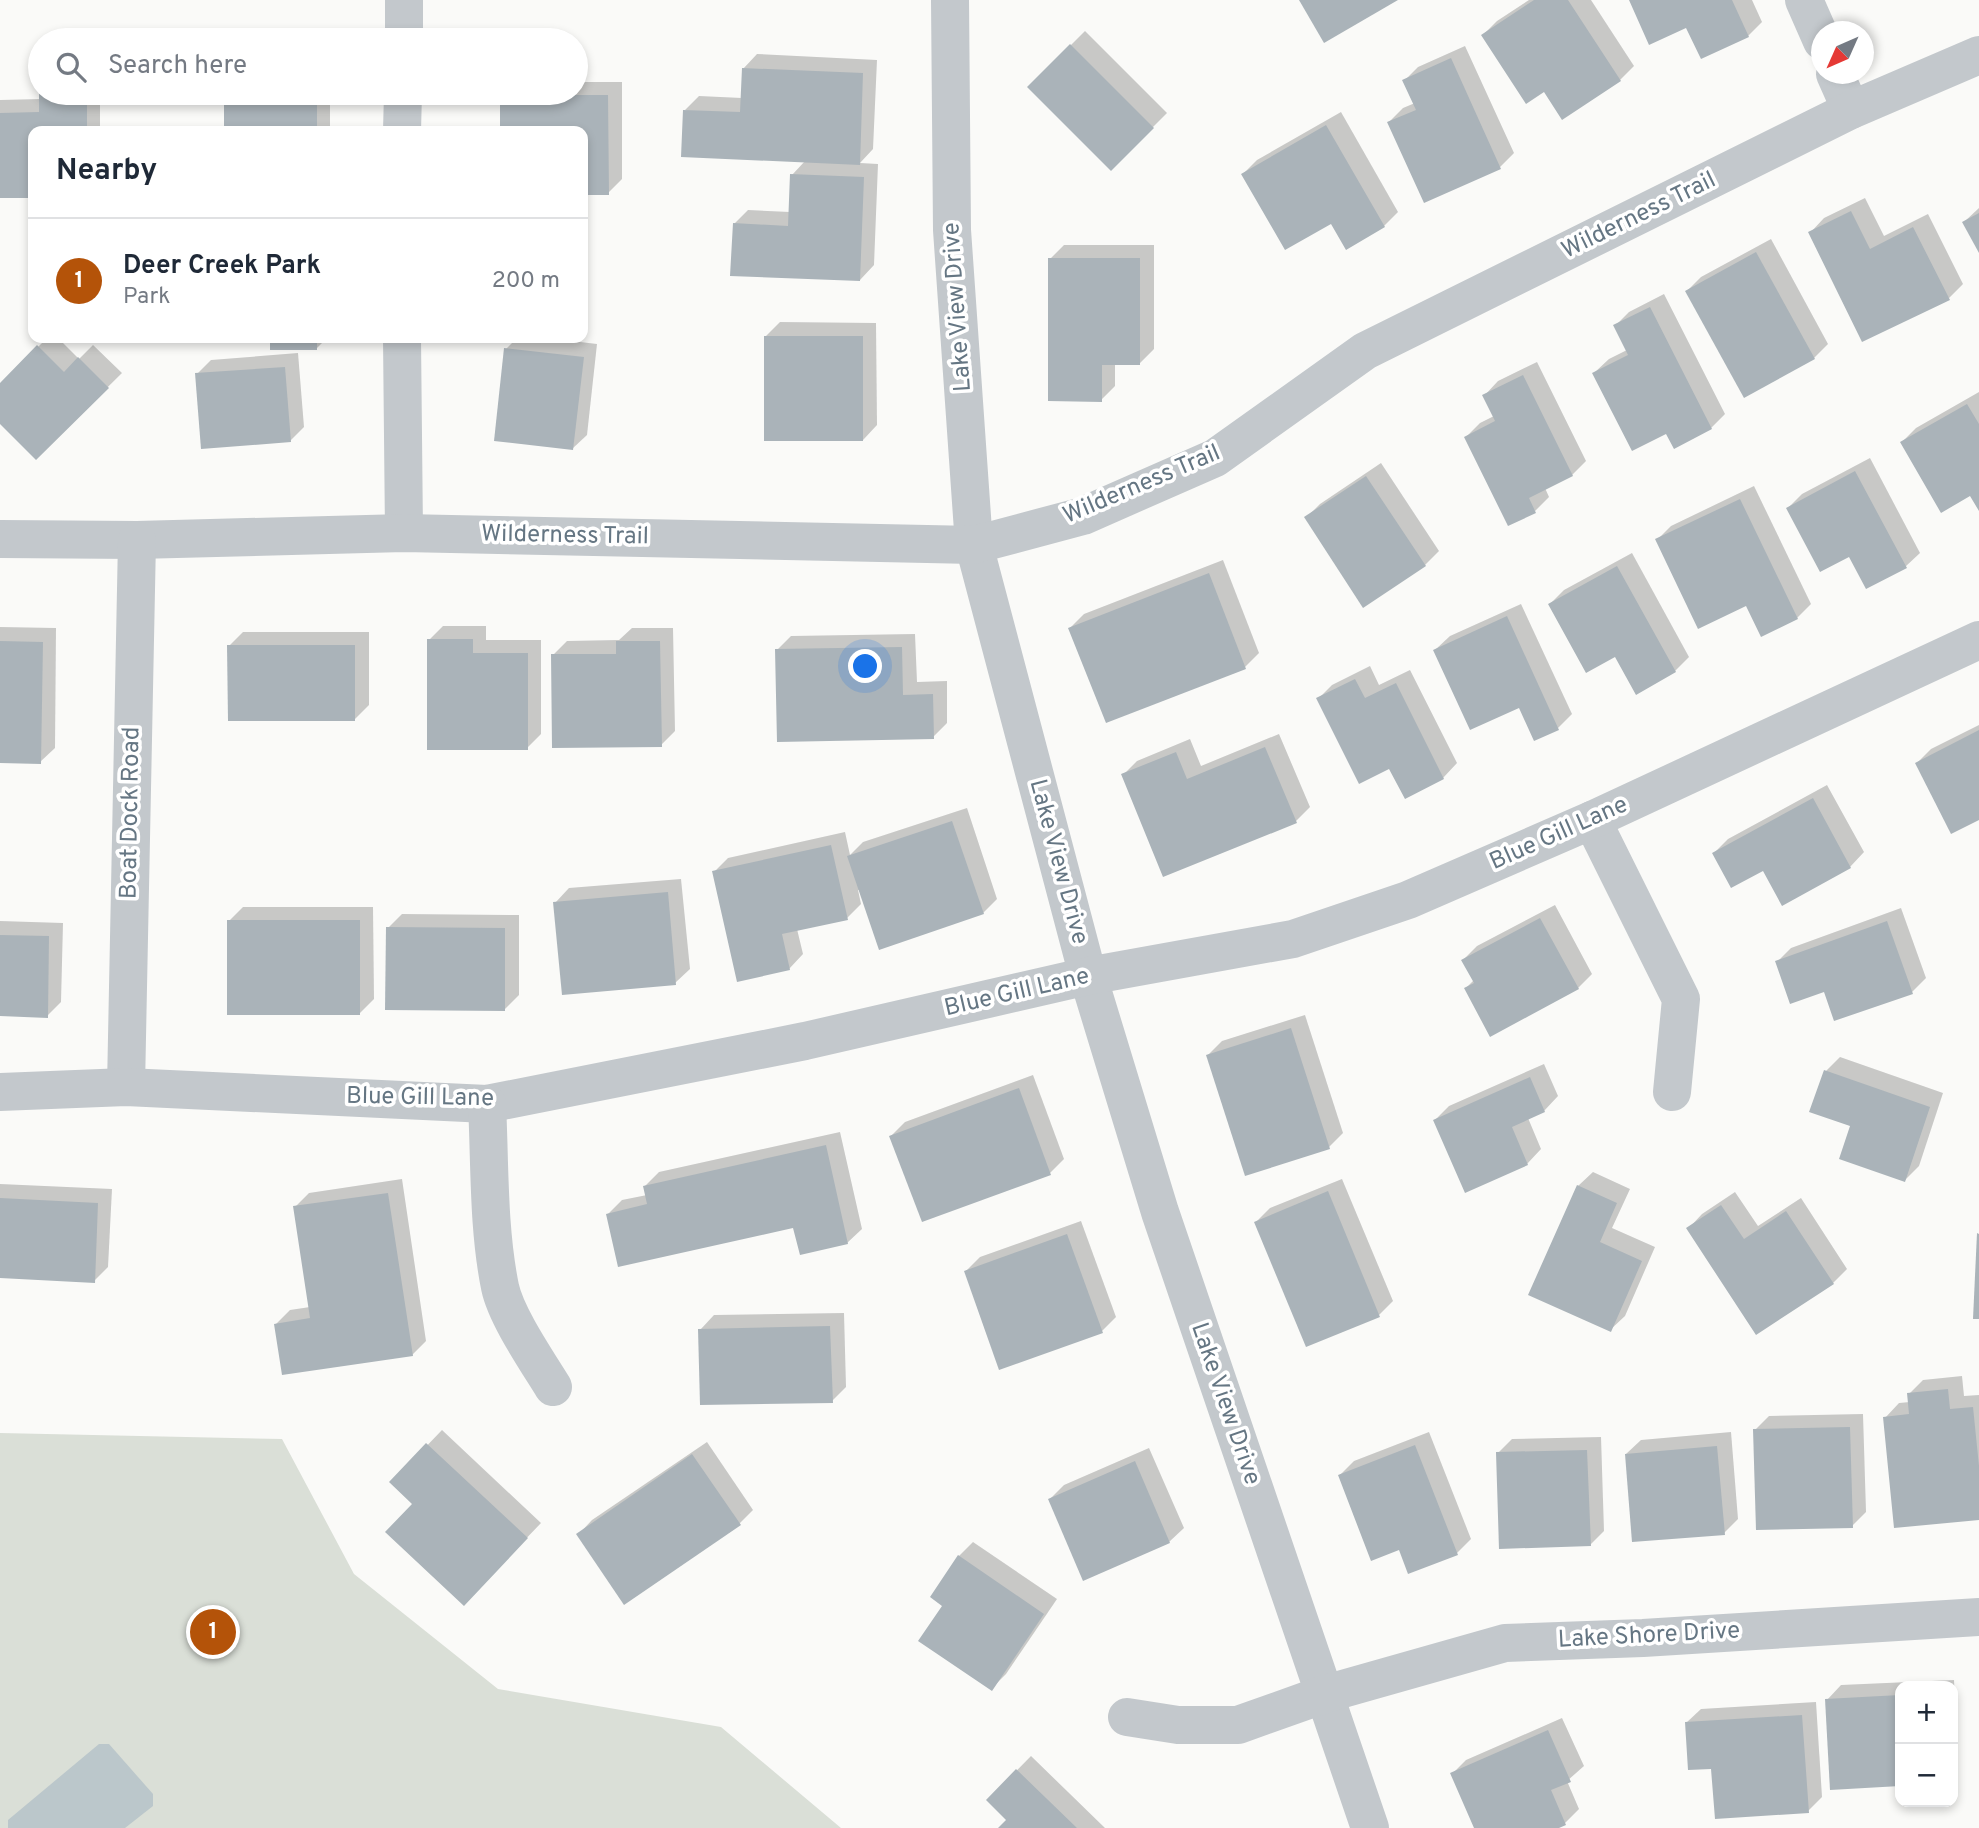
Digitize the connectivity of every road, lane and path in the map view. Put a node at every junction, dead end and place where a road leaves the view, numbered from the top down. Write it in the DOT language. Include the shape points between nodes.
graph roads {
  1 [pos="404,0"];
  2 [pos="950,0"];
  3 [pos="1804,0"];
  4 [pos="1813,21"];
  5 [pos="404,28"];
  6 [pos="1979,55"];
  7 [pos="1839,84"];
  8 [pos="403,105"];
  9 [pos="1851,110"];
  10 [pos="402,126"];
  11 [pos="402,343"];
  12 [pos="404,533"];
  13 [pos="0,539"];
  14 [pos="137,540"];
  15 [pos="974,545"];
  16 [pos="1979,640"];
  17 [pos="1591,820"];
  18 [pos="1088,976"];
  19 [pos="125,1087"];
  20 [pos="0,1092"];
  21 [pos="1672,1092"];
  22 [pos="487,1104"];
  23 [pos="553,1387"];
  24 [pos="1979,1617"];
  25 [pos="1325,1694"];
  26 [pos="1127,1717"];
  27 [pos="1370,1828"];
  1 -- 5 [label="street"];
  2 -- 15 [label="street, Lake View Drive" via="952,230"];
  3 -- 4 [label="street"];
  6 -- 9 [label="street, Wilderness Trail"];
  7 -- 9 [label="street"];
  8 -- 10 [label="street"];
  9 -- 15 [label="street, Wilderness Trail" via="1365,351 1215,458 1083,516"];
  11 -- 12 [label="street"];
  12 -- 14 [label="street, Wilderness Trail"];
  12 -- 15 [label="street, Wilderness Trail"];
  13 -- 14 [label="street, Wilderness Trail"];
  14 -- 19 [label="street, Boat Dock Road"];
  15 -- 18 [label="street, Lake View Drive"];
  16 -- 17 [label="street, Blue Gill Lane"];
  17 -- 18 [label="street, Blue Gill Lane" via="1408,901 1293,939"];
  17 -- 21 [label="street" via="1681,999"];
  18 -- 22 [label="street, Blue Gill Lane" via="805,1041"];
  18 -- 25 [label="street, Lake View Drive" via="1160,1212"];
  19 -- 20 [label="street, Blue Gill Lane"];
  19 -- 22 [label="street, Blue Gill Lane"];
  22 -- 23 [label="street" via="500,1289"];
  24 -- 25 [label="street, Lake Shore Drive" via="1505,1643"];
  25 -- 26 [label="street, Lake Shore Drive" via="1238,1725 1178,1725"];
  25 -- 27 [label="street, Lake View Drive"];
}
